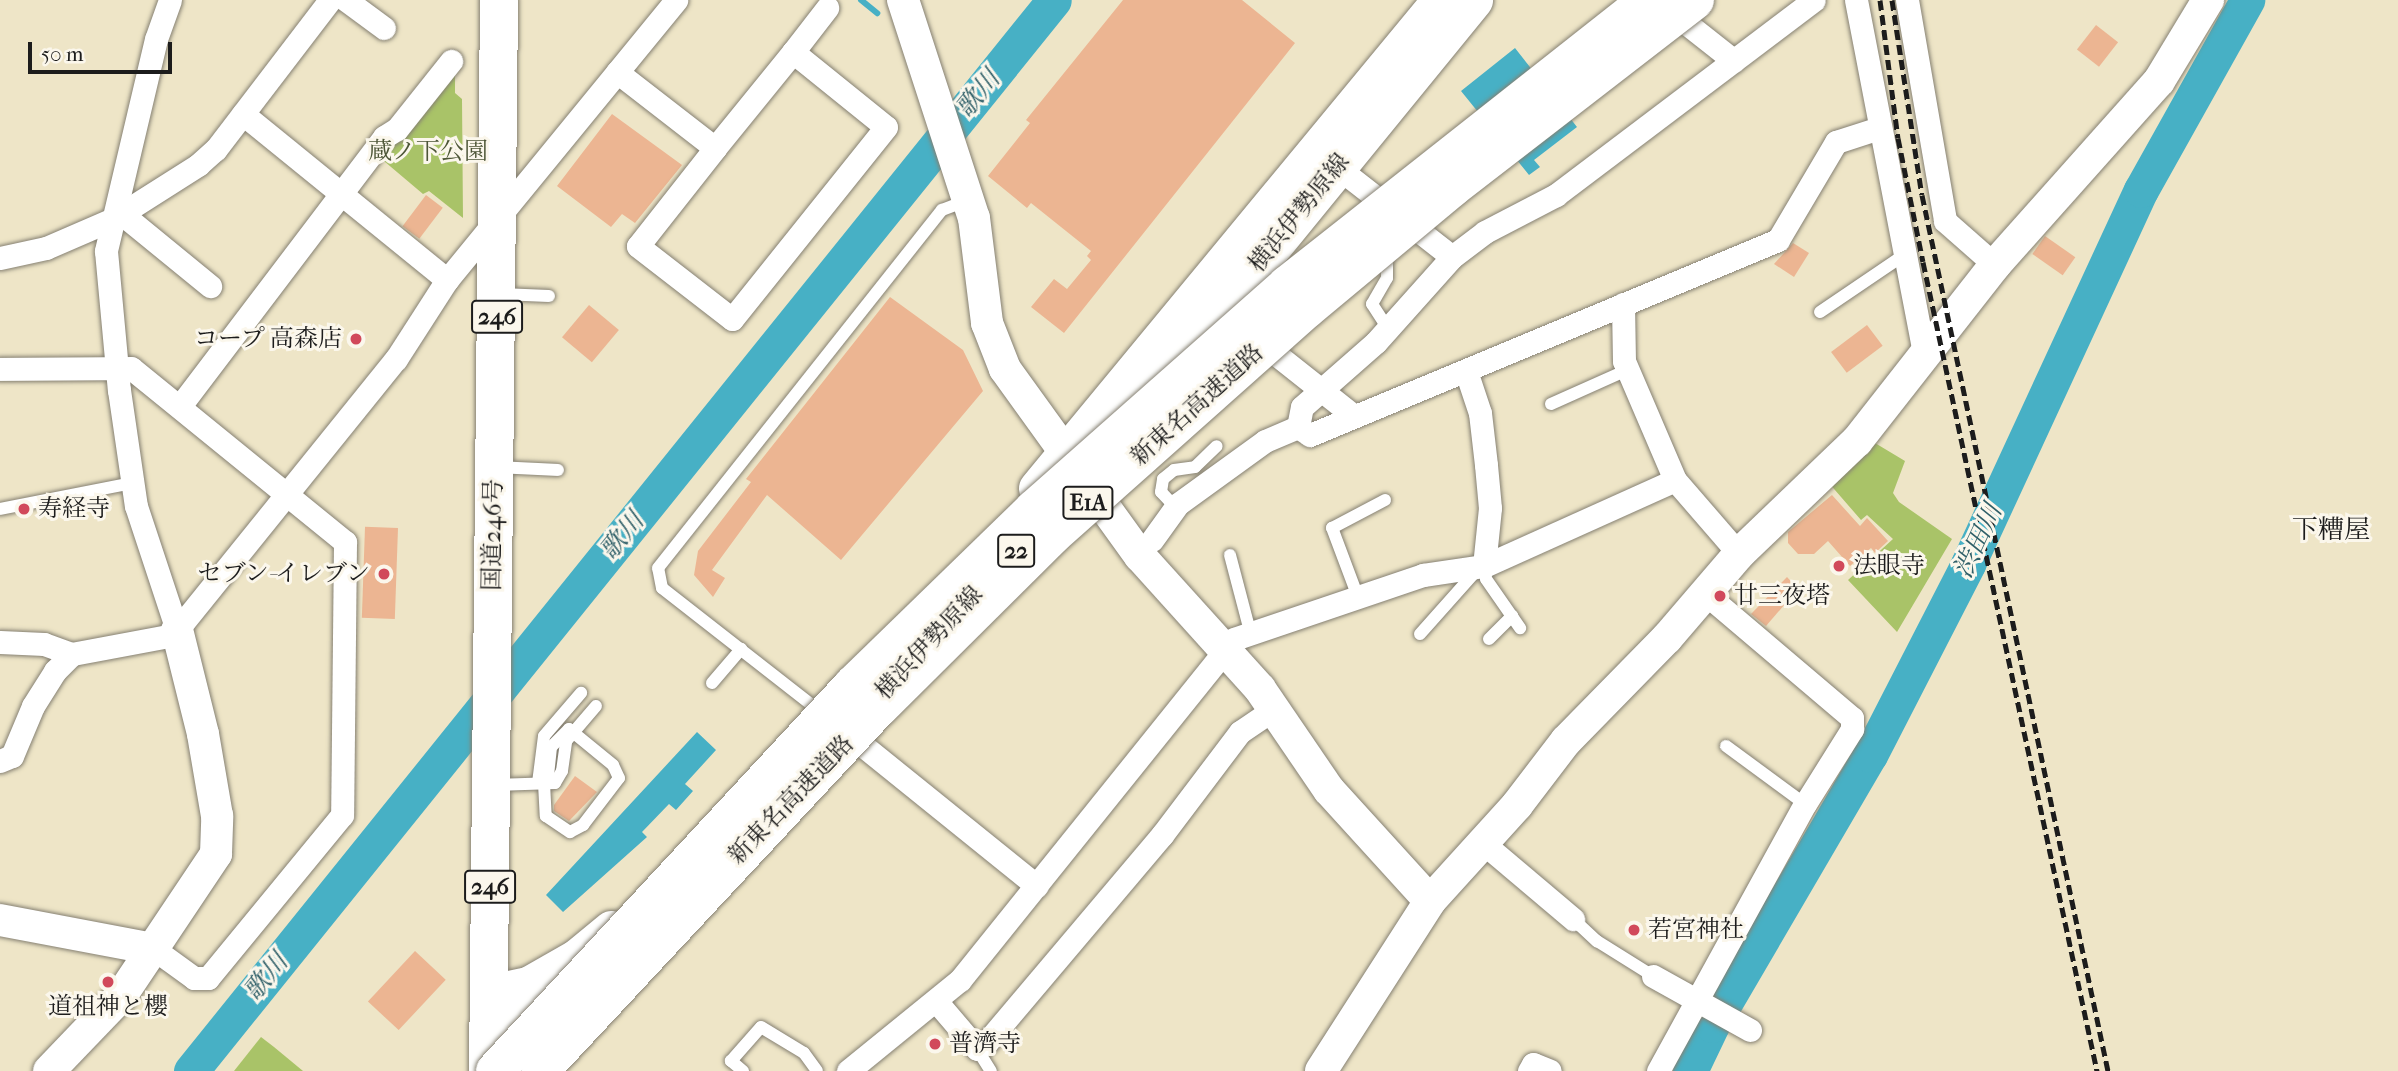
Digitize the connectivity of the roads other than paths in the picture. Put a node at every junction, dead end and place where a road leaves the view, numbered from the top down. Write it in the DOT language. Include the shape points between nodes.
graph roads {
  1 [pos="170,0"];
  2 [pos="330,0"];
  3 [pos="346,0"];
  4 [pos="499,0"];
  5 [pos="903,0"];
  6 [pos="1440,0"];
  7 [pos="1474,0"];
  8 [pos="1648,0"];
  9 [pos="1656,0"];
  10 [pos="1695,0"];
  11 [pos="1814,0"];
  12 [pos="1856,0"];
  13 [pos="1907,0"];
  14 [pos="2208,0"];
  15 [pos="672,1"];
  16 [pos="827,8"];
  17 [pos="384,28"];
  18 [pos="793,52"];
  19 [pos="451,61"];
  20 [pos="1734,61"];
  21 [pos="617,72"];
  22 [pos="243,114"];
  23 [pos="1879,128"];
  24 [pos="715,148"];
  25 [pos="1337,167"];
  26 [pos="341,194"];
  27 [pos="969,200"];
  28 [pos="117,217"];
  29 [pos="496,219"];
  30 [pos="1904,255"];
  31 [pos="1452,257"];
  32 [pos="0,258"];
  33 [pos="1387,263"];
  34 [pos="1995,264"];
  35 [pos="447,280"];
  36 [pos="211,286"];
  37 [pos="498,294"];
  38 [pos="549,296"];
  39 [pos="1623,304"];
  40 [pos="1221,310"];
  41 [pos="1819,312"];
  42 [pos="1388,330"];
  43 [pos="1925,357"];
  44 [pos="117,368"];
  45 [pos="0,369"];
  46 [pos="1627,370"];
  47 [pos="1466,371"];
  48 [pos="1321,390"];
  49 [pos="1551,404"];
  50 [pos="180,406"];
  51 [pos="1354,416"];
  52 [pos="1298,427"];
  53 [pos="1217,446"];
  54 [pos="494,466"];
  55 [pos="1074,468"];
  56 [pos="558,470"];
  57 [pos="1675,480"];
  58 [pos="133,482"];
  59 [pos="289,492"];
  60 [pos="1385,500"];
  61 [pos="1176,508"];
  62 [pos="0,509"];
  63 [pos="1152,540"];
  64 [pos="1740,554"];
  65 [pos="1230,555"];
  66 [pos="1482,566"];
  67 [pos="1706,594"];
  68 [pos="1358,597"];
  69 [pos="1512,616"];
  70 [pos="1520,628"];
  71 [pos="1250,631"];
  72 [pos="178,632"];
  73 [pos="1420,634"];
  74 [pos="1489,639"];
  75 [pos="0,642"];
  76 [pos="741,649"];
  77 [pos="1223,649"];
  78 [pos="72,654"];
  79 [pos="712,683"];
  80 [pos="581,693"];
  81 [pos="596,706"];
  82 [pos="1274,709"];
  83 [pos="836,724"];
  84 [pos="573,732"];
  85 [pos="1726,746"];
  86 [pos="0,761"];
  87 [pos="491,767"];
  88 [pos="543,783"];
  89 [pos="1805,804"];
  90 [pos="1483,843"];
  91 [pos="1037,886"];
  92 [pos="1430,901"];
  93 [pos="1573,919"];
  94 [pos="0,920"];
  95 [pos="154,949"];
  96 [pos="1653,976"];
  97 [pos="936,1001"];
  98 [pos="1698,1003"];
  99 [pos="490,1009"];
  100 [pos="1750,1030"];
  101 [pos="978,1049"];
  102 [pos="49,1071"];
  103 [pos="488,1071"];
  104 [pos="495,1071"];
  105 [pos="540,1071"];
  106 [pos="743,1071"];
  107 [pos="817,1071"];
  108 [pos="848,1071"];
  109 [pos="991,1071"];
  110 [pos="1321,1071"];
  111 [pos="1530,1071"];
  112 [pos="1550,1071"];
  113 [pos="1658,1071"];
  1 -- 28 [label="street" via="156,39"];
  2 -- 22 [label="street"];
  3 -- 17 [label="street"];
  4 -- 29 [label="highway, 国道246号 / 246"];
  5 -- 27 [label="street"];
  6 -- 55 [label="main road, 横浜伊勢原線 / 22"];
  7 -- 25 [label="main road, 横浜伊勢原線 / 22"];
  8 -- 104 [label="highway, 新東名高速道路 / E1A, bridge" via="1287,285 1034,509 844,695"];
  9 -- 20 [label="street"];
  10 -- 105 [label="highway, 新東名高速道路 / E1A, bridge" via="1442,196 1194,407 1052,536 870,718"];
  11 -- 20 [label="street"];
  12 -- 23 [label="street"];
  13 -- 34 [label="street" via="1945,221"];
  14 -- 34 [label="street" via="2159,80"];
  15 -- 21 [label="street"];
  16 -- 18 [label="street"];
  18 -- 24 [label="street"];
  18 -- 24 [label="street" via="886,127 733,319 638,246"];
  19 -- 26 [label="street"];
  20 -- 31 [label="street" via="1544,204 1485,232"];
  21 -- 24 [label="street"];
  21 -- 29 [label="street"];
  22 -- 26 [label="street"];
  22 -- 28 [label="street" via="198,165"];
  23 -- 30 [label="street"];
  23 -- 39 [label="street" via="1836,142 1778,240"];
  25 -- 31 [label="street"];
  25 -- 40 [label="main road, 横浜伊勢原線 / 22"];
  26 -- 35 [label="street"];
  26 -- 50 [label="street"];
  27 -- 55 [label="street" via="994,347 1015,387"];
  27 -- 76 [label="lane" via="942,210 657,568 662,588"];
  28 -- 32 [label="street" via="46,248"];
  28 -- 36 [label="street"];
  28 -- 44 [label="street" via="106,251"];
  29 -- 35 [label="street"];
  29 -- 37 [label="highway, 国道246号 / 246"];
  30 -- 41 [label="lane"];
  30 -- 43 [label="street"];
  31 -- 42 [label="street"];
  33 -- 42 [label="lane" via="1387,278 1372,304"];
  34 -- 43 [label="street"];
  35 -- 59 [label="street" via="396,359"];
  37 -- 38 [label="lane"];
  37 -- 54 [label="highway, 国道246号 / 246"];
  39 -- 46 [label="street"];
  39 -- 47 [label="street"];
  40 -- 48 [label="street"];
  40 -- 55 [label="main road, 横浜伊勢原線 / 22"];
  42 -- 48 [label="street"];
  43 -- 64 [label="street" via="1857,441"];
  44 -- 45 [label="street"];
  44 -- 50 [label="street" via="131,368"];
  44 -- 58 [label="street"];
  46 -- 49 [label="lane"];
  46 -- 57 [label="street"];
  47 -- 51 [label="street"];
  47 -- 66 [label="street" via="1480,413 1490,508"];
  48 -- 51 [label="street"];
  48 -- 52 [label="street" via="1298,412"];
  50 -- 59 [label="street"];
  51 -- 52 [label="street" via="1310,435"];
  52 -- 61 [label="street" via="1265,441"];
  53 -- 61 [label="lane" via="1195,467 1174,470 1163,479 1161,492"];
  54 -- 56 [label="lane"];
  54 -- 87 [label="highway, 国道246号 / 246"];
  55 -- 77 [label="street" via="1164,586"];
  55 -- 83 [label="main road, 横浜伊勢原線 / 22"];
  57 -- 64 [label="street"];
  57 -- 66 [label="street"];
  58 -- 62 [label="lane"];
  58 -- 72 [label="street"];
  59 -- 72 [label="street"];
  59 -- 95 [label="street" via="345,542 342,815 208,978 194,978"];
  60 -- 68 [label="lane" via="1332,528"];
  61 -- 63 [label="street"];
  64 -- 67 [label="street"];
  65 -- 71 [label="lane"];
  66 -- 68 [label="street" via="1423,575"];
  66 -- 69 [label="lane"];
  66 -- 73 [label="lane"];
  67 -- 89 [label="street" via="1852,718 1852,729"];
  67 -- 90 [label="street" via="1566,741"];
  68 -- 71 [label="street"];
  69 -- 70 [label="lane"];
  69 -- 74 [label="lane"];
  71 -- 77 [label="street"];
  72 -- 78 [label="street"];
  72 -- 95 [label="street" via="203,734 219,841 208,869"];
  75 -- 78 [label="street" via="44,644"];
  76 -- 79 [label="lane"];
  76 -- 83 [label="lane"];
  77 -- 82 [label="street"];
  77 -- 91 [label="street"];
  78 -- 86 [label="street" via="33,706 12,756"];
  80 -- 88 [label="lane" via="544,736"];
  81 -- 84 [label="lane"];
  82 -- 92 [label="street" via="1341,805"];
  82 -- 101 [label="street" via="1240,732 1075,941"];
  83 -- 91 [label="street"];
  83 -- 99 [label="main road, 横浜伊勢原線 / 22" via="689,896 599,971 528,1018"];
  84 -- 88 [label="lane" via="563,746 560,776 555,783"];
  84 -- 88 [label="lane" via="613,765 617,785 583,825 570,832 546,816"];
  85 -- 89 [label="lane"];
  87 -- 88 [label="lane"];
  87 -- 99 [label="highway, 国道246号 / 246"];
  89 -- 98 [label="street"];
  90 -- 92 [label="street"];
  90 -- 93 [label="street"];
  91 -- 97 [label="street" via="960,981"];
  92 -- 110 [label="street"];
  93 -- 96 [label="lane" via="1597,942"];
  94 -- 95 [label="street"];
  95 -- 102 [label="street" via="106,1015"];
  96 -- 98 [label="street"];
  97 -- 101 [label="street"];
  97 -- 108 [label="street"];
  98 -- 100 [label="street"];
  98 -- 113 [label="street"];
  99 -- 103 [label="highway, 国道246号 / 246"];
  101 -- 109 [label="lane"];
  106 -- 107 [label="lane" via="731,1061 761,1027 804,1053"];
  111 -- 112 [label="street" via="1533,1064"];
}
